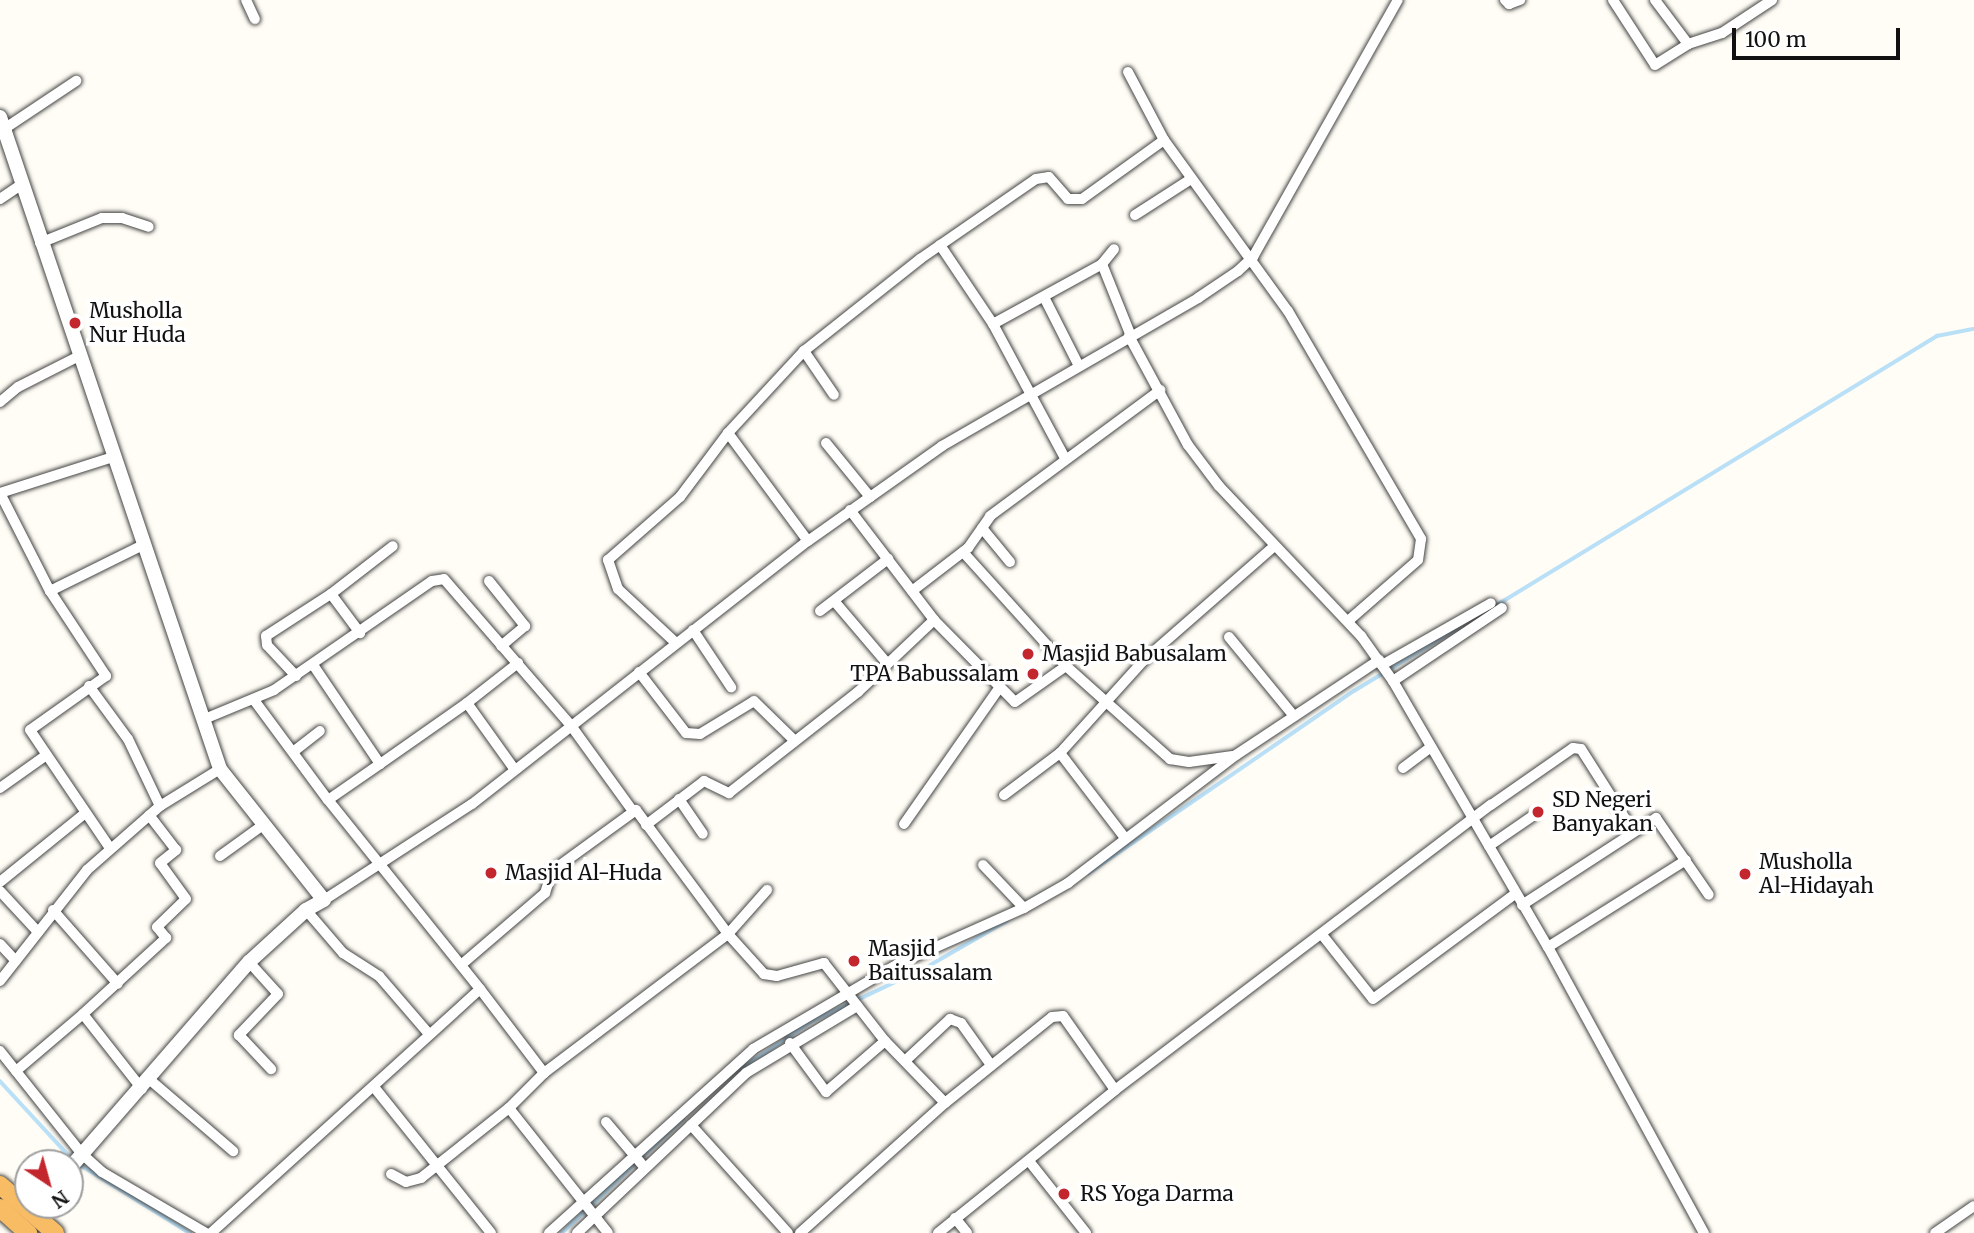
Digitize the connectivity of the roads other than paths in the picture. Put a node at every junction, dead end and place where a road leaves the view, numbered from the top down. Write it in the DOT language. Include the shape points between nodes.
graph roads {
  1 [pos="246,0"];
  2 [pos="1398,0"];
  3 [pos="1504,0"];
  4 [pos="1520,0"];
  5 [pos="1613,0"];
  6 [pos="1655,0"];
  7 [pos="1772,0"];
  8 [pos="1756,5"];
  9 [pos="255,19"];
  10 [pos="1688,44"];
  11 [pos="1128,72"];
  12 [pos="76,81"];
  13 [pos="2,123"];
  14 [pos="1164,140"];
  15 [pos="1191,180"];
  16 [pos="21,185"];
  17 [pos="0,199"];
  18 [pos="1135,215"];
  19 [pos="149,227"];
  20 [pos="40,243"];
  21 [pos="940,245"];
  22 [pos="1114,250"];
  23 [pos="1253,257"];
  24 [pos="1102,264"];
  25 [pos="1044,297"];
  26 [pos="993,324"];
  27 [pos="1130,336"];
  28 [pos="804,351"];
  29 [pos="81,355"];
  30 [pos="1079,366"];
  31 [pos="1160,390"];
  32 [pos="1029,393"];
  33 [pos="834,395"];
  34 [pos="0,402"];
  35 [pos="728,433"];
  36 [pos="826,443"];
  37 [pos="116,456"];
  38 [pos="1065,458"];
  39 [pos="0,493"];
  40 [pos="870,497"];
  41 [pos="850,510"];
  42 [pos="982,528"];
  43 [pos="808,541"];
  44 [pos="145,544"];
  45 [pos="393,546"];
  46 [pos="1273,547"];
  47 [pos="966,550"];
  48 [pos="888,559"];
  49 [pos="1010,562"];
  50 [pos="489,581"];
  51 [pos="50,591"];
  52 [pos="912,591"];
  53 [pos="331,594"];
  54 [pos="835,603"];
  55 [pos="1490,603"];
  56 [pos="1502,608"];
  57 [pos="820,611"];
  58 [pos="934,620"];
  59 [pos="1348,621"];
  60 [pos="694,630"];
  61 [pos="360,633"];
  62 [pos="1229,637"];
  63 [pos="676,643"];
  64 [pos="501,646"];
  65 [pos="886,662"];
  66 [pos="518,663"];
  67 [pos="314,666"];
  68 [pos="1066,666"];
  69 [pos="1385,670"];
  70 [pos="639,672"];
  71 [pos="296,676"];
  72 [pos="89,686"];
  73 [pos="731,687"];
  74 [pos="1000,687"];
  75 [pos="254,700"];
  76 [pos="467,703"];
  77 [pos="1108,705"];
  78 [pos="1294,716"];
  79 [pos="202,720"];
  80 [pos="572,727"];
  81 [pos="320,731"];
  82 [pos="795,741"];
  83 [pos="1431,747"];
  84 [pos="293,752"];
  85 [pos="1060,753"];
  86 [pos="1236,755"];
  87 [pos="46,756"];
  88 [pos="380,764"];
  89 [pos="1403,768"];
  90 [pos="220,769"];
  91 [pos="515,770"];
  92 [pos="0,788"];
  93 [pos="1004,795"];
  94 [pos="679,799"];
  95 [pos="328,800"];
  96 [pos="160,806"];
  97 [pos="632,810"];
  98 [pos="85,814"];
  99 [pos="149,815"];
  100 [pos="1534,815"];
  101 [pos="1472,819"];
  102 [pos="646,824"];
  103 [pos="904,824"];
  104 [pos="263,825"];
  105 [pos="1633,831"];
  106 [pos="703,834"];
  107 [pos="1125,838"];
  108 [pos="1489,846"];
  109 [pos="110,848"];
  110 [pos="220,856"];
  111 [pos="1686,860"];
  112 [pos="983,865"];
  113 [pos="381,866"];
  114 [pos="0,882"];
  115 [pos="767,890"];
  116 [pos="0,891"];
  117 [pos="1515,894"];
  118 [pos="1709,895"];
  119 [pos="324,900"];
  120 [pos="1522,905"];
  121 [pos="1024,908"];
  122 [pos="53,910"];
  123 [pos="306,910"];
  124 [pos="38,932"];
  125 [pos="728,934"];
  126 [pos="1323,936"];
  127 [pos="0,944"];
  128 [pos="1548,947"];
  129 [pos="16,961"];
  130 [pos="249,962"];
  131 [pos="461,965"];
  132 [pos="0,981"];
  133 [pos="118,984"];
  134 [pos="480,989"];
  135 [pos="851,1000"];
  136 [pos="83,1014"];
  137 [pos="428,1033"];
  138 [pos="886,1041"];
  139 [pos="790,1043"];
  140 [pos="0,1051"];
  141 [pos="905,1061"];
  142 [pos="991,1065"];
  143 [pos="271,1069"];
  144 [pos="16,1071"];
  145 [pos="544,1073"];
  146 [pos="146,1084"];
  147 [pos="374,1087"];
  148 [pos="1115,1090"];
  149 [pos="945,1103"];
  150 [pos="509,1108"];
  151 [pos="606,1122"];
  152 [pos="691,1125"];
  153 [pos="67,1149"];
  154 [pos="84,1152"];
  155 [pos="233,1152"];
  156 [pos="1029,1161"];
  157 [pos="640,1162"];
  158 [pos="439,1164"];
  159 [pos="84,1165"];
  160 [pos="391,1174"];
  161 [pos="0,1208"];
  162 [pos="589,1209"];
  163 [pos="1973,1209"];
  164 [pos="955,1218"];
  165 [pos="44,1219"];
  166 [pos="210,1232"];
  167 [pos="1082,1232"];
  168 [pos="28,1233"];
  169 [pos="55,1233"];
  170 [pos="491,1233"];
  171 [pos="549,1233"];
  172 [pos="577,1233"];
  173 [pos="608,1233"];
  174 [pos="788,1233"];
  175 [pos="800,1233"];
  176 [pos="938,1233"];
  177 [pos="967,1233"];
  178 [pos="1704,1233"];
  179 [pos="1935,1233"];
  1 -- 9 [label="street"];
  2 -- 23 [label="street"];
  3 -- 4 [label="street"];
  5 -- 10 [label="street" via="1655,65"];
  6 -- 10 [label="street"];
  7 -- 8 [label="street"];
  8 -- 10 [label="street" via="1722,33"];
  11 -- 14 [label="street"];
  12 -- 13 [label="street"];
  13 -- 16 [label="street"];
  14 -- 15 [label="street"];
  14 -- 21 [label="street" via="1082,199 1068,199 1049,177 1036,179"];
  15 -- 18 [label="street"];
  15 -- 23 [label="street"];
  16 -- 17 [label="street"];
  16 -- 20 [label="street"];
  19 -- 20 [label="street" via="122,218 102,218"];
  20 -- 29 [label="street"];
  21 -- 26 [label="street"];
  21 -- 28 [label="street"];
  22 -- 24 [label="street"];
  23 -- 27 [label="street" via="1198,298"];
  23 -- 59 [label="street" via="1421,539 1418,560"];
  24 -- 25 [label="street"];
  24 -- 27 [label="street"];
  25 -- 26 [label="street"];
  25 -- 30 [label="street"];
  26 -- 32 [label="street"];
  27 -- 30 [label="street"];
  27 -- 31 [label="street"];
  28 -- 33 [label="street"];
  28 -- 35 [label="street"];
  29 -- 34 [label="street" via="18,387"];
  29 -- 37 [label="street"];
  30 -- 32 [label="street"];
  31 -- 38 [label="street"];
  31 -- 46 [label="street" via="1188,445"];
  32 -- 38 [label="street"];
  32 -- 40 [label="street"];
  35 -- 43 [label="street"];
  35 -- 63 [label="street" via="680,497 608,560 618,589"];
  36 -- 40 [label="street"];
  37 -- 39 [label="street"];
  37 -- 44 [label="street"];
  38 -- 42 [label="street" via="990,516"];
  39 -- 51 [label="street"];
  40 -- 41 [label="street"];
  41 -- 43 [label="street"];
  41 -- 48 [label="street"];
  42 -- 47 [label="street"];
  42 -- 49 [label="street"];
  43 -- 60 [label="street"];
  44 -- 51 [label="street"];
  44 -- 79 [label="street"];
  45 -- 53 [label="street"];
  46 -- 59 [label="street"];
  46 -- 77 [label="street" via="1143,661"];
  47 -- 52 [label="street"];
  47 -- 68 [label="street" via="1063,652 1058,656"];
  48 -- 52 [label="street"];
  48 -- 54 [label="street"];
  50 -- 64 [label="street" via="526,626"];
  51 -- 72 [label="street" via="106,676"];
  52 -- 58 [label="street"];
  53 -- 61 [label="street"];
  53 -- 71 [label="street" via="266,636 267,645"];
  54 -- 57 [label="street"];
  54 -- 65 [label="street"];
  55 -- 69 [label="street"];
  56 -- 69 [label="street"];
  58 -- 65 [label="street"];
  58 -- 74 [label="street"];
  59 -- 69 [label="street"];
  60 -- 63 [label="street"];
  60 -- 73 [label="street"];
  61 -- 64 [label="street" via="432,581 444,579"];
  61 -- 67 [label="street"];
  62 -- 78 [label="street"];
  63 -- 70 [label="street"];
  64 -- 66 [label="street"];
  65 -- 82 [label="street" via="858,692"];
  66 -- 76 [label="street"];
  66 -- 80 [label="street"];
  67 -- 71 [label="street"];
  67 -- 88 [label="street"];
  68 -- 74 [label="street" via="1017,702"];
  68 -- 77 [label="street"];
  69 -- 78 [label="street"];
  69 -- 83 [label="street"];
  70 -- 80 [label="street"];
  70 -- 82 [label="street" via="686,733 700,734 754,701"];
  71 -- 75 [label="street"];
  72 -- 87 [label="street" via="30,730"];
  72 -- 96 [label="street" via="128,739"];
  74 -- 103 [label="street"];
  75 -- 79 [label="street"];
  75 -- 84 [label="street"];
  76 -- 88 [label="street"];
  76 -- 91 [label="street"];
  77 -- 85 [label="street"];
  77 -- 86 [label="street" via="1170,759 1189,762"];
  78 -- 86 [label="street"];
  79 -- 90 [label="street"];
  80 -- 91 [label="street"];
  80 -- 97 [label="street"];
  81 -- 84 [label="street"];
  82 -- 94 [label="street" via="729,793 705,781"];
  83 -- 89 [label="street"];
  83 -- 101 [label="street"];
  84 -- 95 [label="street"];
  85 -- 93 [label="street"];
  85 -- 107 [label="street"];
  86 -- 107 [label="street"];
  87 -- 92 [label="street"];
  87 -- 98 [label="street"];
  88 -- 95 [label="street"];
  90 -- 96 [label="street"];
  90 -- 104 [label="street"];
  91 -- 113 [label="street"];
  94 -- 102 [label="street"];
  94 -- 106 [label="street"];
  95 -- 113 [label="street"];
  96 -- 99 [label="street"];
  97 -- 102 [label="street"];
  97 -- 131 [label="street" via="552,871 545,893"];
  98 -- 109 [label="street"];
  98 -- 114 [label="street"];
  99 -- 109 [label="street"];
  99 -- 133 [label="street" via="176,850 160,863 186,899 158,927 166,937"];
  100 -- 108 [label="street"];
  101 -- 105 [label="street" via="1576,747"];
  101 -- 108 [label="street"];
  101 -- 126 [label="street"];
  102 -- 125 [label="street"];
  104 -- 110 [label="street"];
  104 -- 119 [label="street"];
  105 -- 111 [label="street" via="1656,818"];
  105 -- 120 [label="street"];
  107 -- 121 [label="street" via="1068,883"];
  108 -- 117 [label="street"];
  109 -- 122 [label="street"];
  111 -- 118 [label="street"];
  111 -- 128 [label="street"];
  112 -- 121 [label="street"];
  113 -- 119 [label="street"];
  113 -- 131 [label="street"];
  115 -- 125 [label="street"];
  116 -- 124 [label="street"];
  117 -- 120 [label="street"];
  117 -- 126 [label="street" via="1373,999"];
  119 -- 123 [label="street"];
  120 -- 128 [label="street"];
  121 -- 135 [label="street"];
  122 -- 124 [label="street"];
  122 -- 133 [label="street"];
  123 -- 130 [label="street"];
  123 -- 137 [label="street" via="343,953 379,975"];
  124 -- 129 [label="street"];
  125 -- 135 [label="street" via="764,974 777,976 824,962"];
  125 -- 145 [label="street"];
  126 -- 148 [label="street"];
  127 -- 129 [label="street"];
  128 -- 178 [label="street"];
  129 -- 132 [label="street"];
  130 -- 143 [label="street" via="278,994 239,1035"];
  130 -- 146 [label="street"];
  131 -- 134 [label="street"];
  133 -- 136 [label="street"];
  134 -- 137 [label="street"];
  134 -- 145 [label="street"];
  135 -- 138 [label="street"];
  135 -- 139 [label="street"];
  135 -- 157 [label="street" via="753,1049"];
  136 -- 144 [label="street"];
  136 -- 146 [label="street"];
  137 -- 147 [label="street"];
  138 -- 139 [label="street" via="826,1092"];
  138 -- 141 [label="street"];
  139 -- 152 [label="street" via="733,1083"];
  140 -- 144 [label="street"];
  141 -- 142 [label="street" via="950,1019 961,1023"];
  141 -- 149 [label="street"];
  142 -- 148 [label="street" via="1058,1015"];
  142 -- 149 [label="street"];
  144 -- 153 [label="street"];
  145 -- 150 [label="street"];
  146 -- 154 [label="street"];
  146 -- 155 [label="street"];
  147 -- 158 [label="street"];
  147 -- 166 [label="street"];
  148 -- 156 [label="street"];
  149 -- 175 [label="street"];
  150 -- 158 [label="street"];
  150 -- 162 [label="street"];
  151 -- 157 [label="street"];
  152 -- 157 [label="street"];
  152 -- 174 [label="street"];
  156 -- 164 [label="street"];
  156 -- 167 [label="street"];
  157 -- 162 [label="street"];
  157 -- 162 [label="street"];
  158 -- 160 [label="street" via="414,1181"];
  158 -- 170 [label="street"];
  159 -- 166 [label="street"];
  161 -- 168 [label="highway"];
  162 -- 171 [label="street"];
  162 -- 172 [label="street"];
  162 -- 173 [label="street"];
  163 -- 179 [label="street"];
  164 -- 176 [label="street"];
  164 -- 177 [label="street"];
  165 -- 169 [label="highway"];
}
